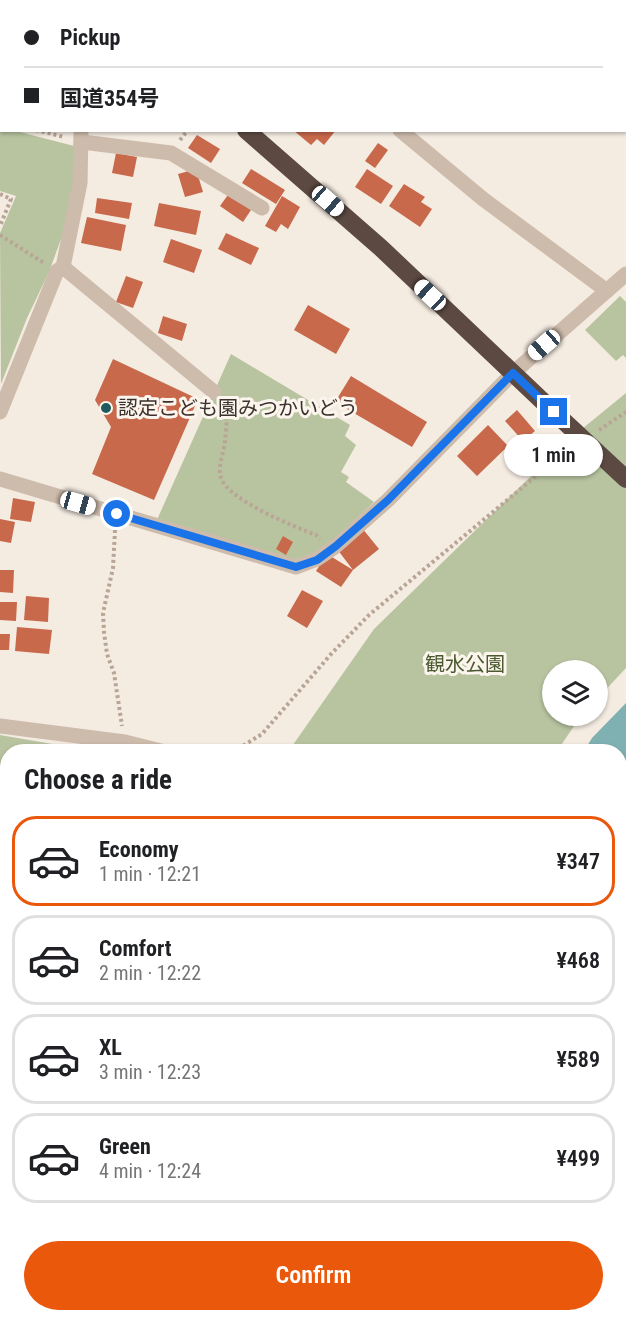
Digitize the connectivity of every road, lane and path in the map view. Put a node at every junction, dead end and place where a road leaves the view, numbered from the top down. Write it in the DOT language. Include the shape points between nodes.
graph roads {
  1 [pos="49,132"];
  2 [pos="248,132"];
  3 [pos="418,136"];
  4 [pos="81,137"];
  5 [pos="0,194"];
  6 [pos="262,208"];
  7 [pos="0,226"];
  8 [pos="0,235"];
  9 [pos="60,269"];
  10 [pos="626,274"];
  11 [pos="607,291"];
  12 [pos="513,373"];
  13 [pos="214,392"];
  14 [pos="0,412"];
  15 [pos="626,412"];
  16 [pos="591,436"];
  17 [pos="573,448"];
  18 [pos="0,479"];
  19 [pos="626,479"];
  20 [pos="117,514"];
  21 [pos="331,550"];
  22 [pos="0,726"];
  23 [pos="124,742"];
  24 [pos="132,744"];
  25 [pos="247,744"];
  1 -- 4 [label="path"];
  2 -- 12 [label="highway" via="381,248"];
  3 -- 11 [label="street" via="483,199"];
  4 -- 6 [label="street" via="171,153"];
  4 -- 9 [label="street" via="76,210"];
  5 -- 7 [label="path" via="11,199"];
  8 -- 9 [label="path"];
  9 -- 13 [label="street"];
  9 -- 14 [label="street"];
  10 -- 11 [label="street"];
  11 -- 12 [label="street"];
  12 -- 19 [label="highway, bridge"];
  12 -- 21 [label="street" via="388,500"];
  13 -- 21 [label="path" via="227,412 221,481 256,508 316,535"];
  15 -- 16 [label="path"];
  17 -- 25 [label="path" via="369,615 262,735"];
  18 -- 20 [label="street"];
  20 -- 21 [label="street" via="296,567"];
  20 -- 23 [label="path" via="113,568 103,613"];
  22 -- 23 [label="street"];
  23 -- 24 [label="street"];
}
